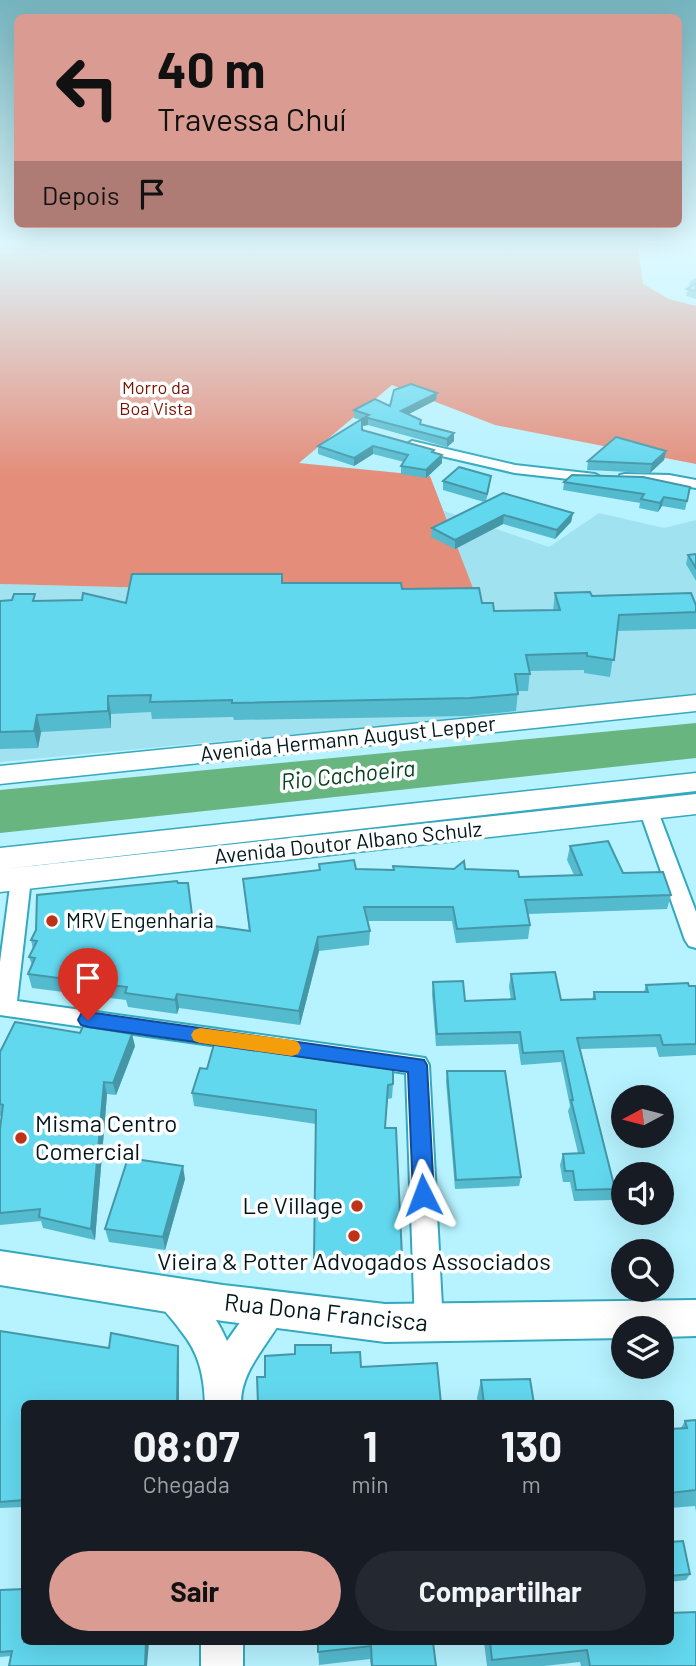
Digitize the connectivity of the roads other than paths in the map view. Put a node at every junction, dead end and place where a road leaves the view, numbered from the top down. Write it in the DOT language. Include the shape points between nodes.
graph roads {
  1 [pos="403,443"];
  2 [pos="696,484"];
  3 [pos="696,703"];
  4 [pos="0,775"];
  5 [pos="696,782"];
  6 [pos="696,804"];
  7 [pos="648,809"];
  8 [pos="7,873"];
  9 [pos="696,940"];
  10 [pos="0,1268"];
  11 [pos="172,1295"];
  12 [pos="269,1310"];
  13 [pos="696,1318"];
  14 [pos="429,1325"];
  15 [pos="223,1397"];
  16 [pos="222,1645"];
  17 [pos="222,1666"];
  1 -- 2 [label="street" via="541,473"];
  3 -- 4 [label="main road, Avenida Hermann August Lepper"];
  5 -- 8 [label="main road, Avenida Doutor Albano Schulz"];
  6 -- 7 [label="main road, Avenida Doutor Albano Schulz"];
  7 -- 8 [label="main road, Avenida Doutor Albano Schulz"];
  7 -- 9 [label="street"];
  8 -- 14 [label="street" via="5,1008 417,1065"];
  10 -- 11 [label="main road, Rua Dona Francisca"];
  11 -- 12 [label="main road, Rua Dona Francisca"];
  11 -- 15 [label="street" via="208,1338"];
  12 -- 14 [label="main road, Rua Dona Francisca"];
  12 -- 15 [label="street" via="240,1352"];
  13 -- 14 [label="main road, Rua Dona Francisca"];
  16 -- 17 [label="street"];
}
